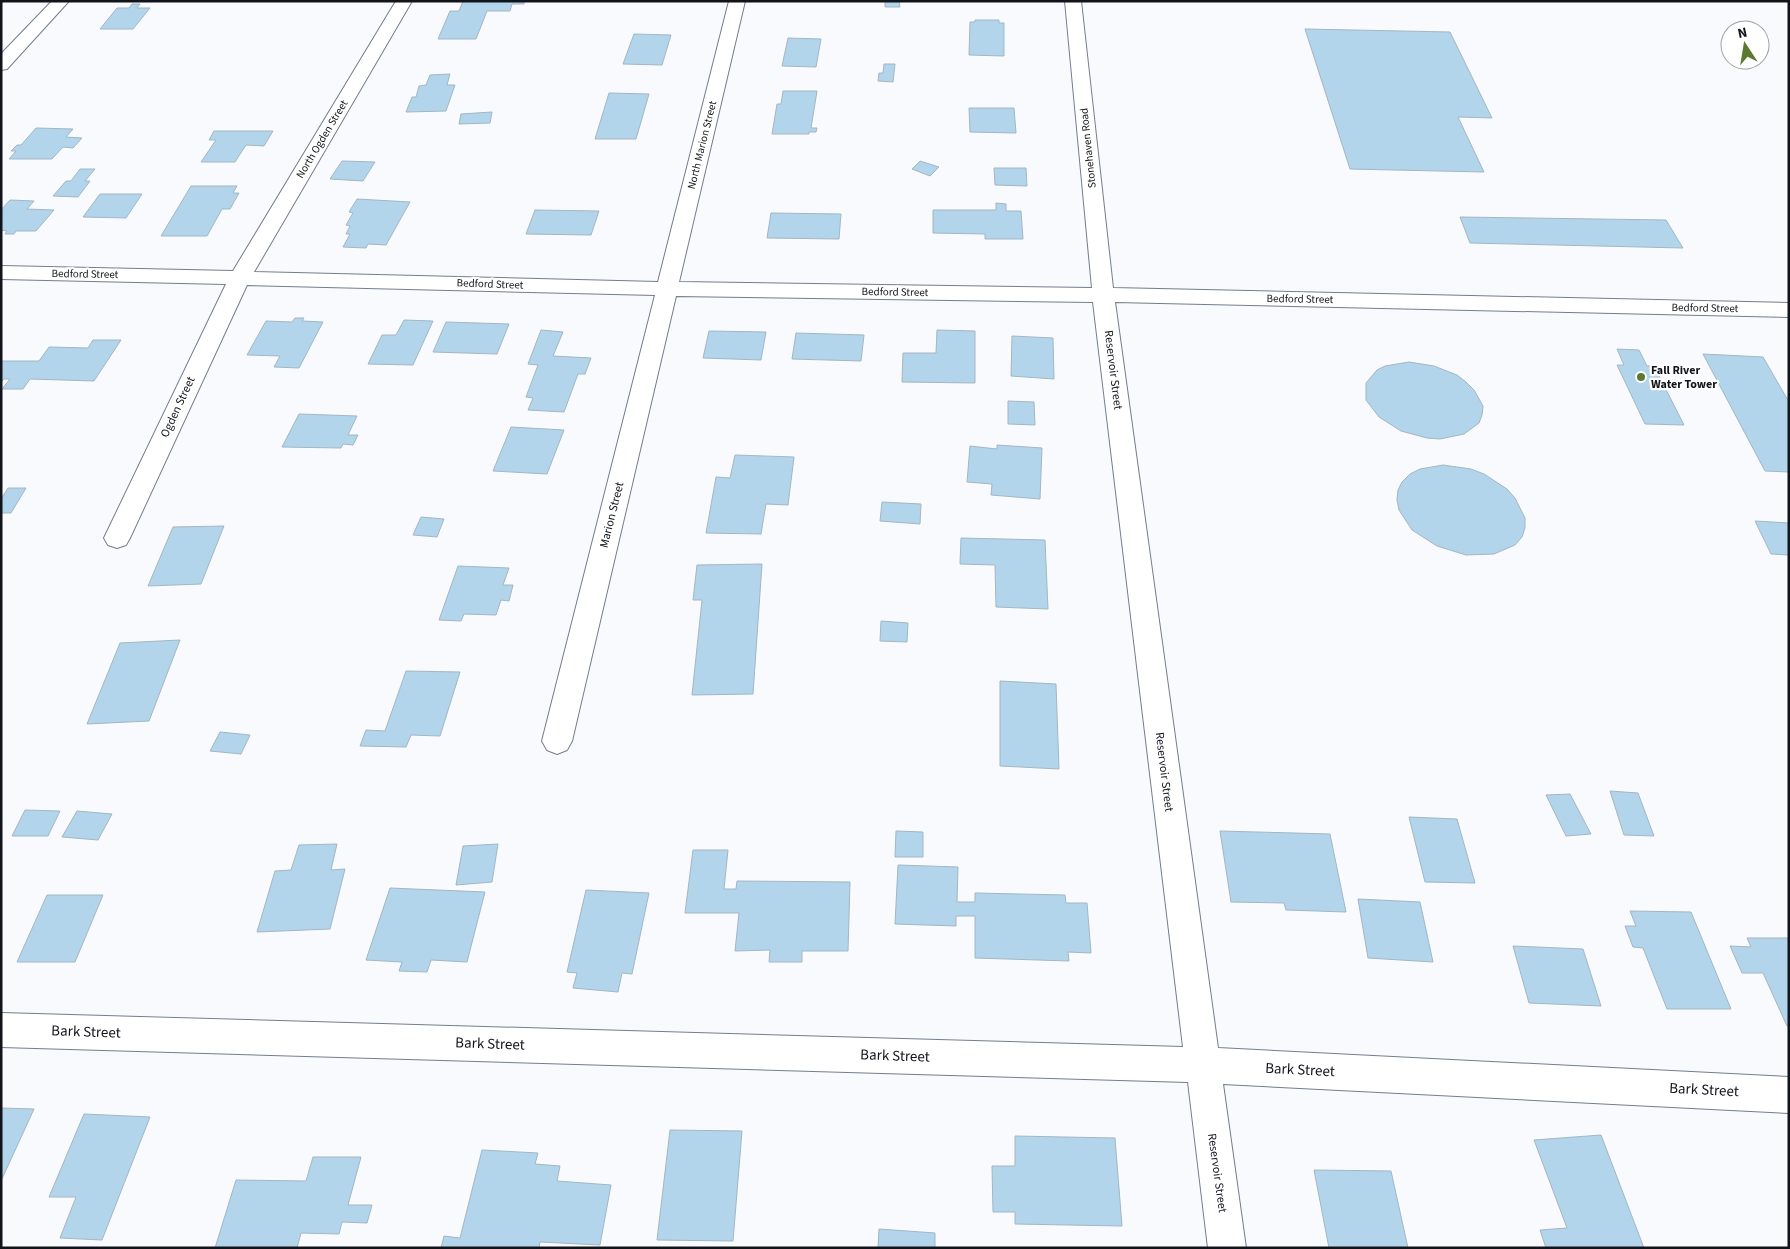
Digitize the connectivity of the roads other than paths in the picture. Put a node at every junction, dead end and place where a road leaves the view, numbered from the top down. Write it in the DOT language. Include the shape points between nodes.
graph roads {
  1 [pos="61,1"];
  2 [pos="404,1"];
  3 [pos="737,1"];
  4 [pos="1073,1"];
  5 [pos="1,65"];
  6 [pos="1,272"];
  7 [pos="240,277"];
  8 [pos="667,289"];
  9 [pos="1103,295"];
  10 [pos="1789,310"];
  11 [pos="117,538"];
  12 [pos="557,742"];
  13 [pos="1,1030"];
  14 [pos="1202,1065"];
  15 [pos="1789,1095"];
  16 [pos="1227,1248"];
  1 -- 5 [label="street"];
  2 -- 7 [label="street, North Ogden Street"];
  3 -- 8 [label="street, North Marion Street"];
  4 -- 9 [label="street, Stonehaven Road"];
  6 -- 7 [label="street, Bedford Street"];
  7 -- 8 [label="street, Bedford Street"];
  7 -- 11 [label="street, Ogden Street"];
  8 -- 9 [label="street, Bedford Street"];
  8 -- 12 [label="street, Marion Street"];
  9 -- 10 [label="street, Bedford Street"];
  9 -- 14 [label="street, Reservoir Street"];
  13 -- 14 [label="street, Bark Street"];
  14 -- 15 [label="street, Bark Street"];
  14 -- 16 [label="street, Reservoir Street"];
}
